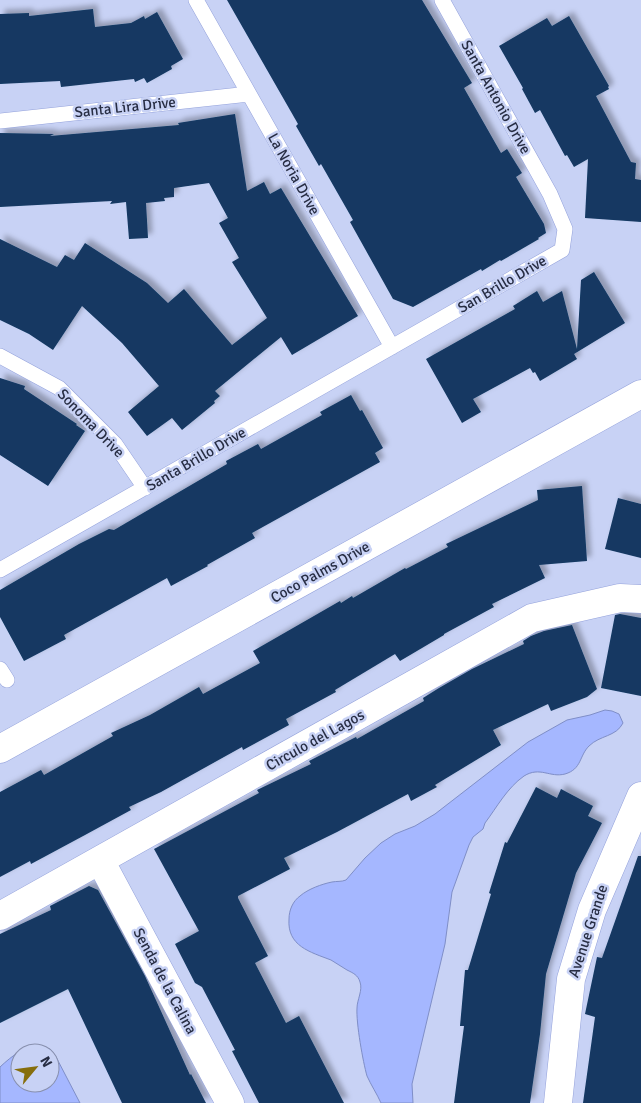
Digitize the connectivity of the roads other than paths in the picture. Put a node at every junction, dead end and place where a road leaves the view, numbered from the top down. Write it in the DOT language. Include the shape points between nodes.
graph roads {
  1 [pos="196,0"];
  2 [pos="442,0"];
  3 [pos="249,94"];
  4 [pos="0,121"];
  5 [pos="550,194"];
  6 [pos="392,347"];
  7 [pos="0,356"];
  8 [pos="641,394"];
  9 [pos="145,488"];
  10 [pos="0,570"];
  11 [pos="641,599"];
  12 [pos="0,750"];
  13 [pos="641,796"];
  14 [pos="100,860"];
  15 [pos="0,916"];
  16 [pos="230,1103"];
  17 [pos="558,1103"];
  1 -- 3 [label="lane, La Noria Drive"];
  2 -- 5 [label="lane, Santa Antonio Drive"];
  3 -- 4 [label="lane, Santa Lira Drive"];
  3 -- 6 [label="lane, La Noria Drive"];
  5 -- 6 [label="lane, San Brillo Drive" via="566,229 562,250"];
  6 -- 9 [label="lane, Santa Brillo Drive"];
  7 -- 9 [label="lane, Sonoma Drive" via="59,388 115,444"];
  8 -- 12 [label="street, Coco Palms Drive"];
  9 -- 10 [label="lane, Santa Brillo Drive"];
  11 -- 14 [label="street, Circulo del Lagos" via="620,598 532,618"];
  13 -- 17 [label="street, Avenue Grande" via="592,910 571,979"];
  14 -- 15 [label="street, Circulo del Lagos"];
  14 -- 16 [label="street, Senda de la Calina"];
}
